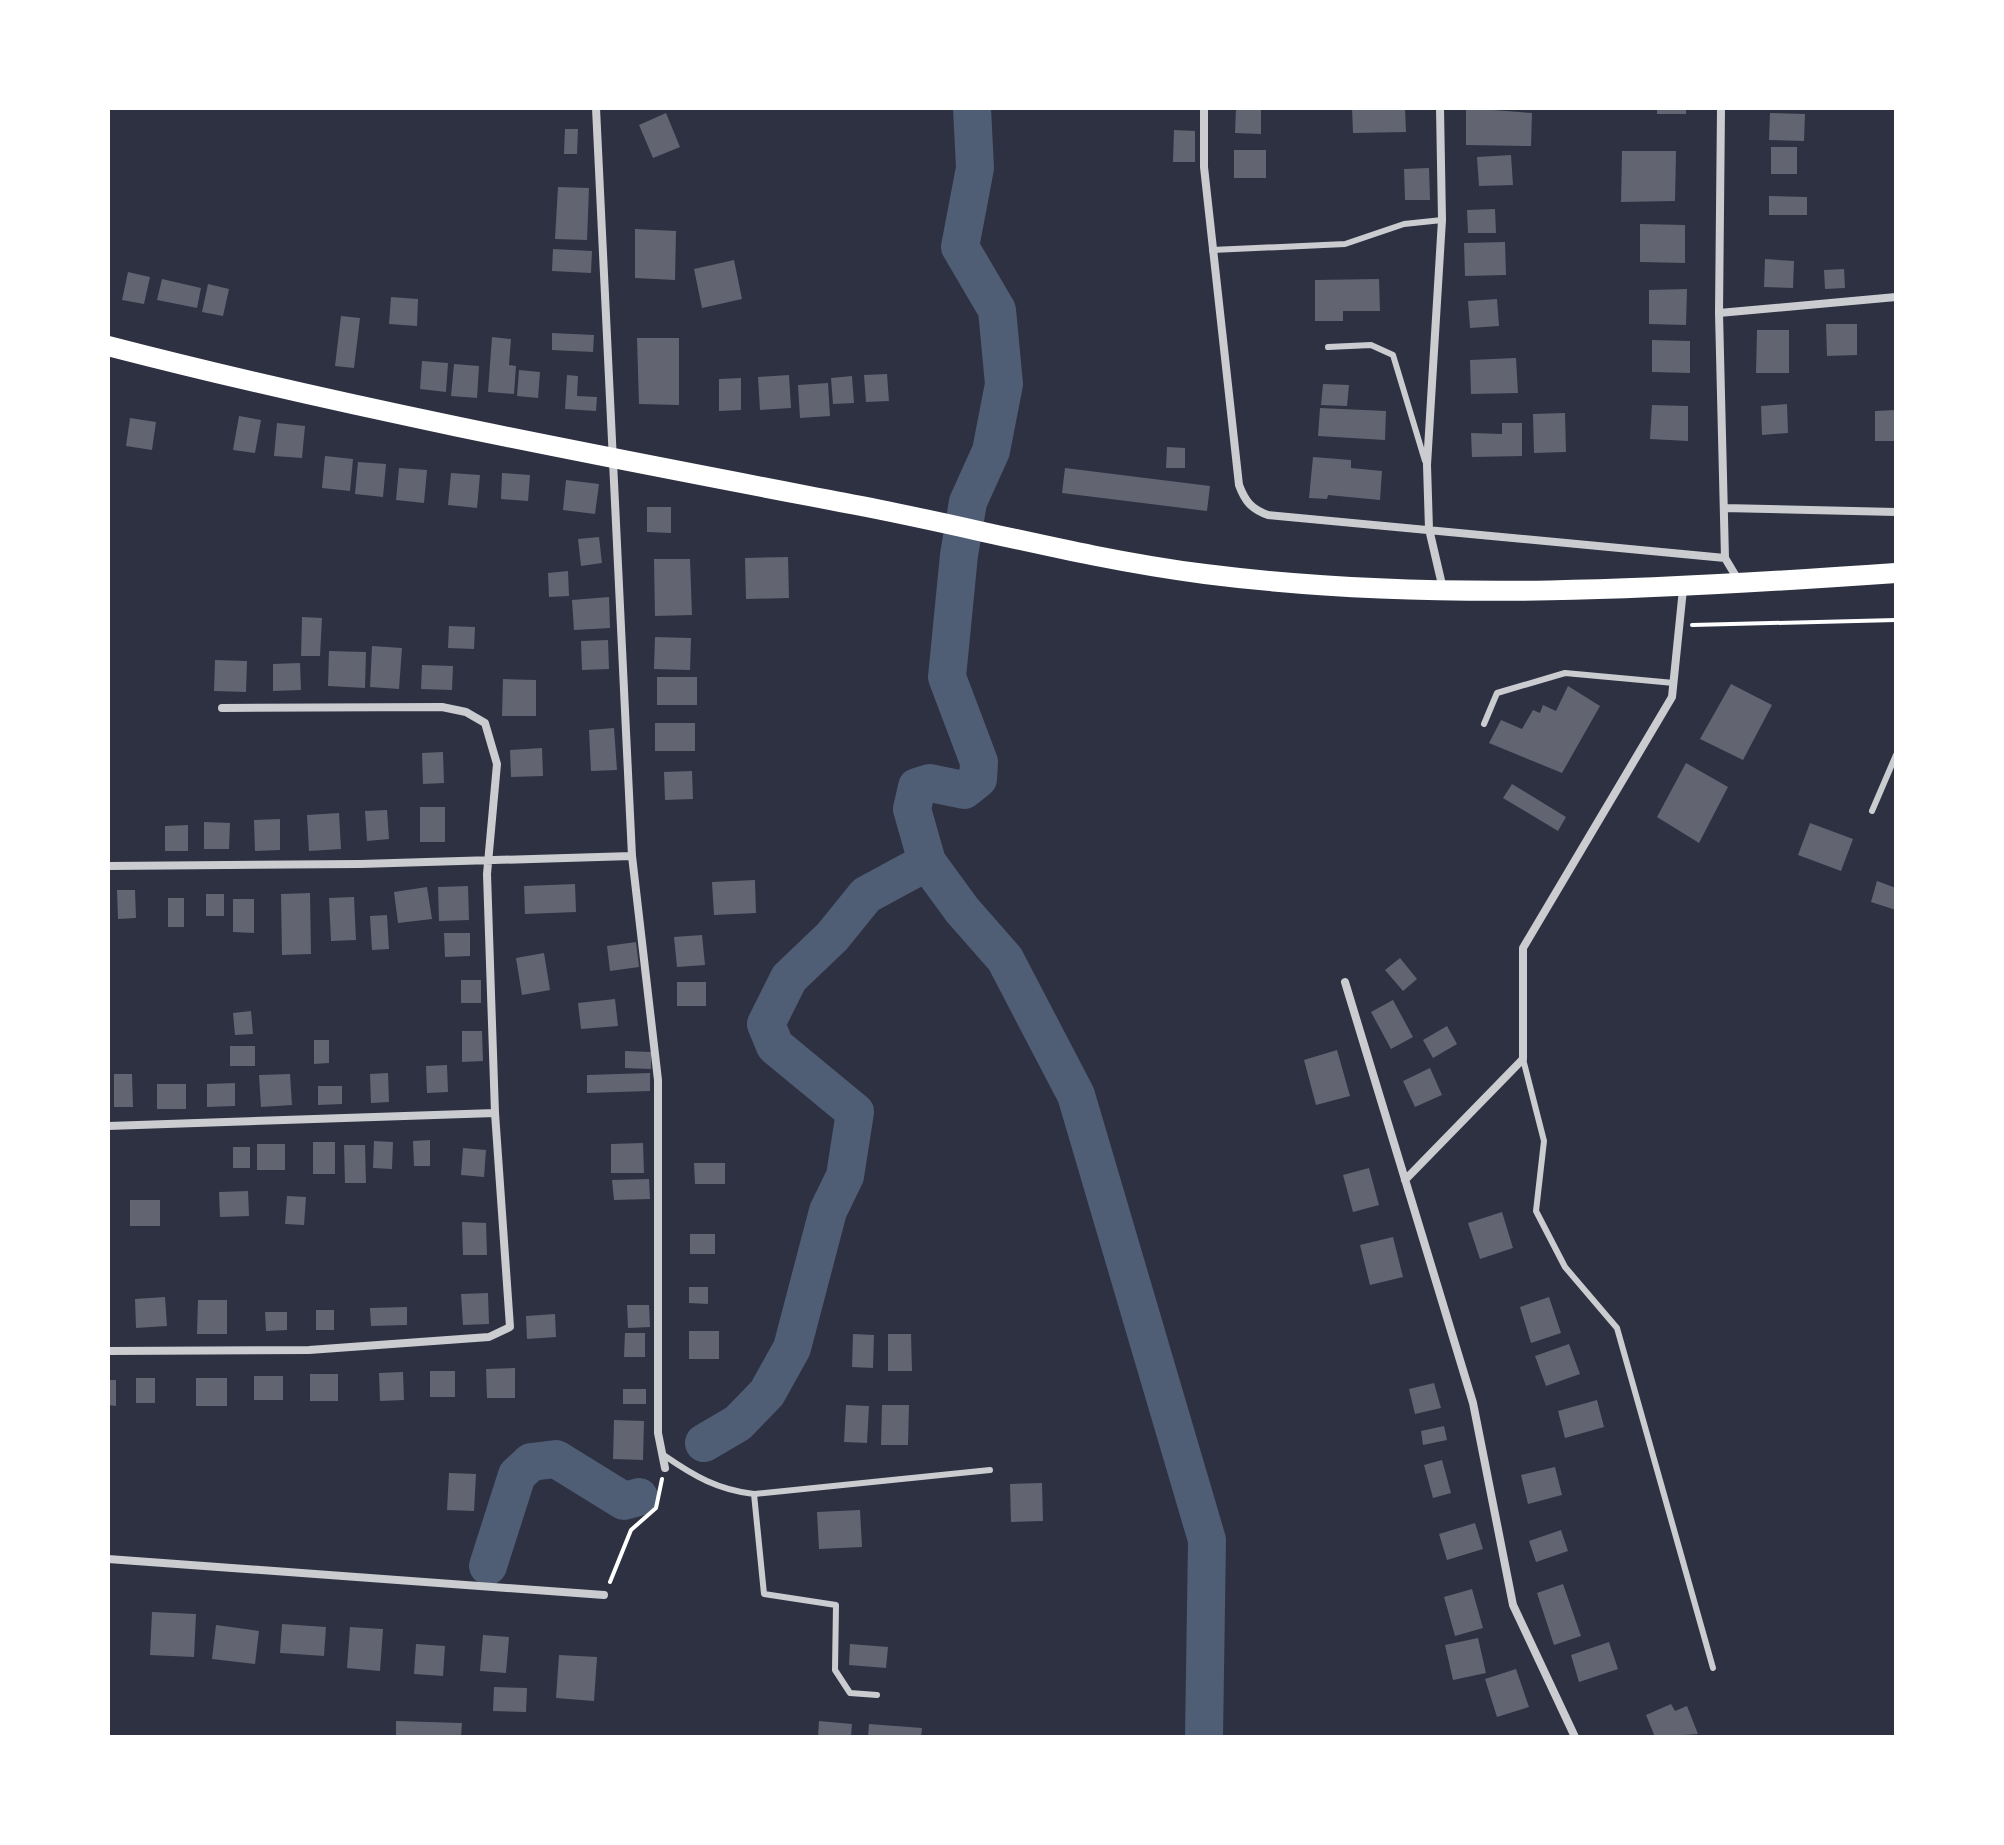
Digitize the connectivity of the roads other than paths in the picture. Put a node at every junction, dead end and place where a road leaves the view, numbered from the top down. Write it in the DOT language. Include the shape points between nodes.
graph roads {
  1 [pos="596,108"];
  2 [pos="1204,108"];
  3 [pos="1440,108"];
  4 [pos="1721,108"];
  5 [pos="1442,220"];
  6 [pos="1212,250"];
  7 [pos="1896,297"];
  8 [pos="1719,313"];
  9 [pos="108,346"];
  10 [pos="1328,347"];
  11 [pos="613,459"];
  12 [pos="1427,465"];
  13 [pos="1724,508"];
  14 [pos="1896,512"];
  15 [pos="1429,529"];
  16 [pos="1725,558"];
  17 [pos="1896,573"];
  18 [pos="1740,584"];
  19 [pos="1683,588"];
  20 [pos="1443,589"];
  21 [pos="1674,683"];
  22 [pos="222,708"];
  23 [pos="1484,724"];
  24 [pos="1896,755"];
  25 [pos="1872,811"];
  26 [pos="632,856"];
  27 [pos="488,861"];
  28 [pos="108,866"];
  29 [pos="1345,982"];
  30 [pos="1523,1059"];
  31 [pos="495,1113"];
  32 [pos="108,1126"];
  33 [pos="1405,1180"];
  34 [pos="108,1351"];
  35 [pos="665,1456"];
  36 [pos="665,1468"];
  37 [pos="990,1470"];
  38 [pos="754,1494"];
  39 [pos="108,1559"];
  40 [pos="604,1595"];
  41 [pos="1713,1668"];
  42 [pos="877,1695"];
  43 [pos="1575,1737"];
  1 -- 11 [label="street"];
  2 -- 6 [label="street"];
  3 -- 5 [label="street"];
  4 -- 8 [label="street"];
  5 -- 6 [label="lane" via="1404,224 1345,244"];
  5 -- 12 [label="street"];
  6 -- 15 [label="street" via="1245,500 1268,515"];
  7 -- 8 [label="street"];
  8 -- 13 [label="street"];
  9 -- 11 [label="main road"];
  10 -- 12 [label="lane" via="1371,345 1393,355"];
  11 -- 20 [label="main road" via="1205,574"];
  11 -- 26 [label="street"];
  12 -- 15 [label="street"];
  13 -- 14 [label="street"];
  13 -- 16 [label="street"];
  15 -- 16 [label="street"];
  15 -- 20 [label="street"];
  16 -- 18 [label="street"];
  17 -- 18 [label="main road"];
  18 -- 19 [label="main road"];
  19 -- 20 [label="main road"];
  19 -- 21 [label="street"];
  21 -- 23 [label="lane" via="1565,673 1497,693"];
  21 -- 30 [label="street" via="1672,697 1523,948"];
  22 -- 27 [label="street" via="442,707 466,712 485,723 497,764"];
  24 -- 25 [label="lane"];
  26 -- 27 [label="street"];
  26 -- 35 [label="street" via="658,1080 658,1433"];
  27 -- 28 [label="street"];
  27 -- 31 [label="street"];
  29 -- 33 [label="street"];
  30 -- 33 [label="street"];
  30 -- 41 [label="lane" via="1544,1141 1536,1211 1565,1267 1617,1328"];
  31 -- 32 [label="street"];
  31 -- 34 [label="street" via="510,1327 489,1337 309,1350"];
  33 -- 43 [label="street" via="1473,1403 1513,1605"];
  35 -- 36 [label="street"];
  35 -- 38 [label="lane" via="727,1491"];
  37 -- 38 [label="lane"];
  38 -- 42 [label="lane" via="764,1594 836,1605 835,1670 850,1693"];
  39 -- 40 [label="street"];
}
